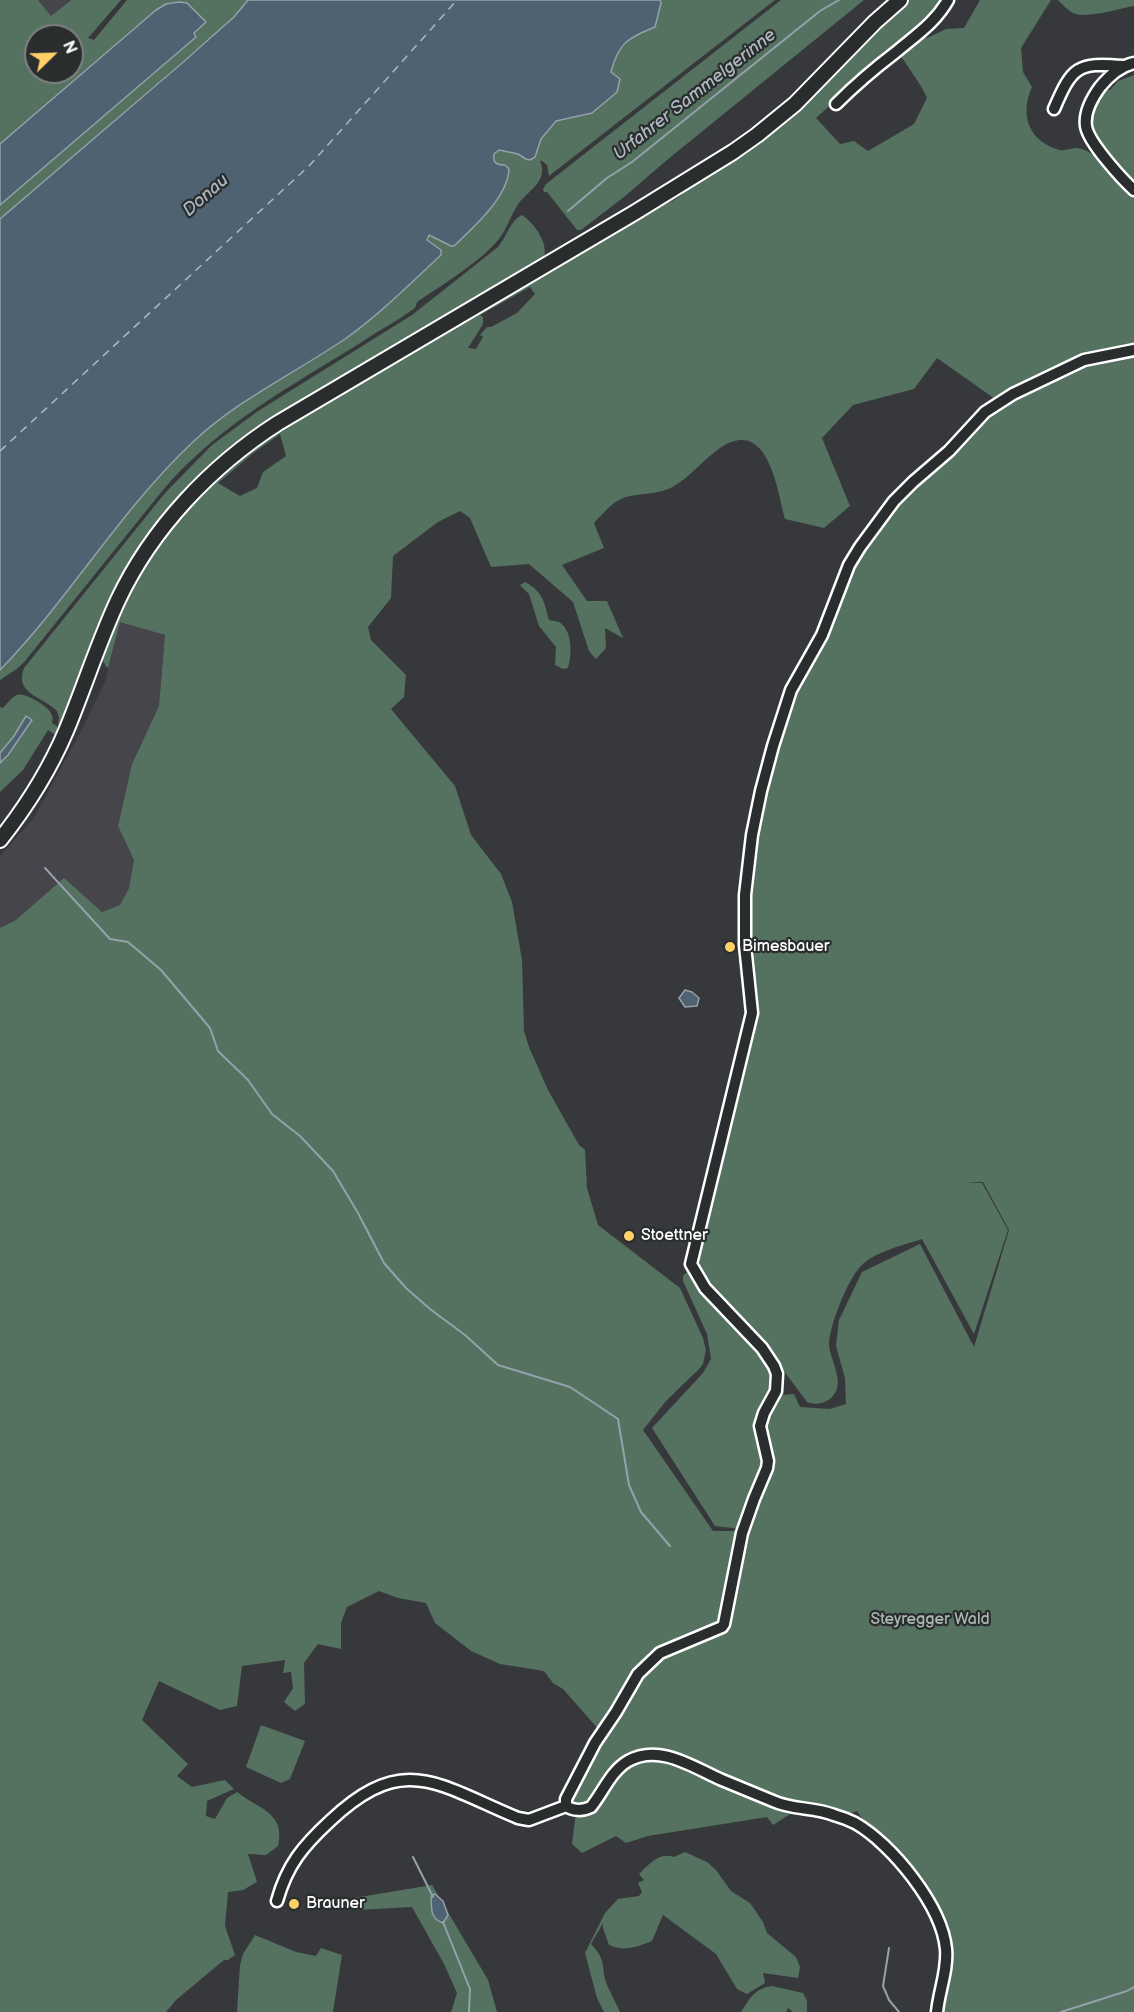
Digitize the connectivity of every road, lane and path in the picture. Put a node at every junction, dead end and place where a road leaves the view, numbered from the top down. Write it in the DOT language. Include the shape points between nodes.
graph roads {
  1 [pos="900,0"];
  2 [pos="948,0"];
  3 [pos="1129,64"];
  4 [pos="836,104"];
  5 [pos="1054,109"];
  6 [pos="1134,190"];
  7 [pos="1134,350"];
  8 [pos="0,840"];
  9 [pos="566,1806"];
  10 [pos="277,1901"];
  11 [pos="937,2012"];
  1 -- 8 [label="main road" via="795,104 744,145 286,418 214,472 170,519 128,582 111,614 56,752"];
  2 -- 4 [label="street" via="924,31"];
  3 -- 5 [label="street" via="1088,65 1072,74"];
  3 -- 6 [label="street" via="1105,81 1095,94 1085,124 1095,144"];
  7 -- 9 [label="street" via="1084,360 995,405 913,482 855,554 822,635 791,690 761,791 747,870 745,936 752,1013 691,1264 705,1288 751,1335 777,1374 776,1391 760,1426 767,1467 742,1533 724,1624 660,1653 638,1674 595,1743"];
  9 -- 10 [label="street" via="529,1820 435,1783 410,1780 377,1787 354,1800 310,1838 284,1876"];
  9 -- 11 [label="street" via="580,1810 591,1807 629,1760 661,1756 687,1762 776,1803 824,1810 856,1823 884,1846 921,1888 936,1917 946,1947"];
}
